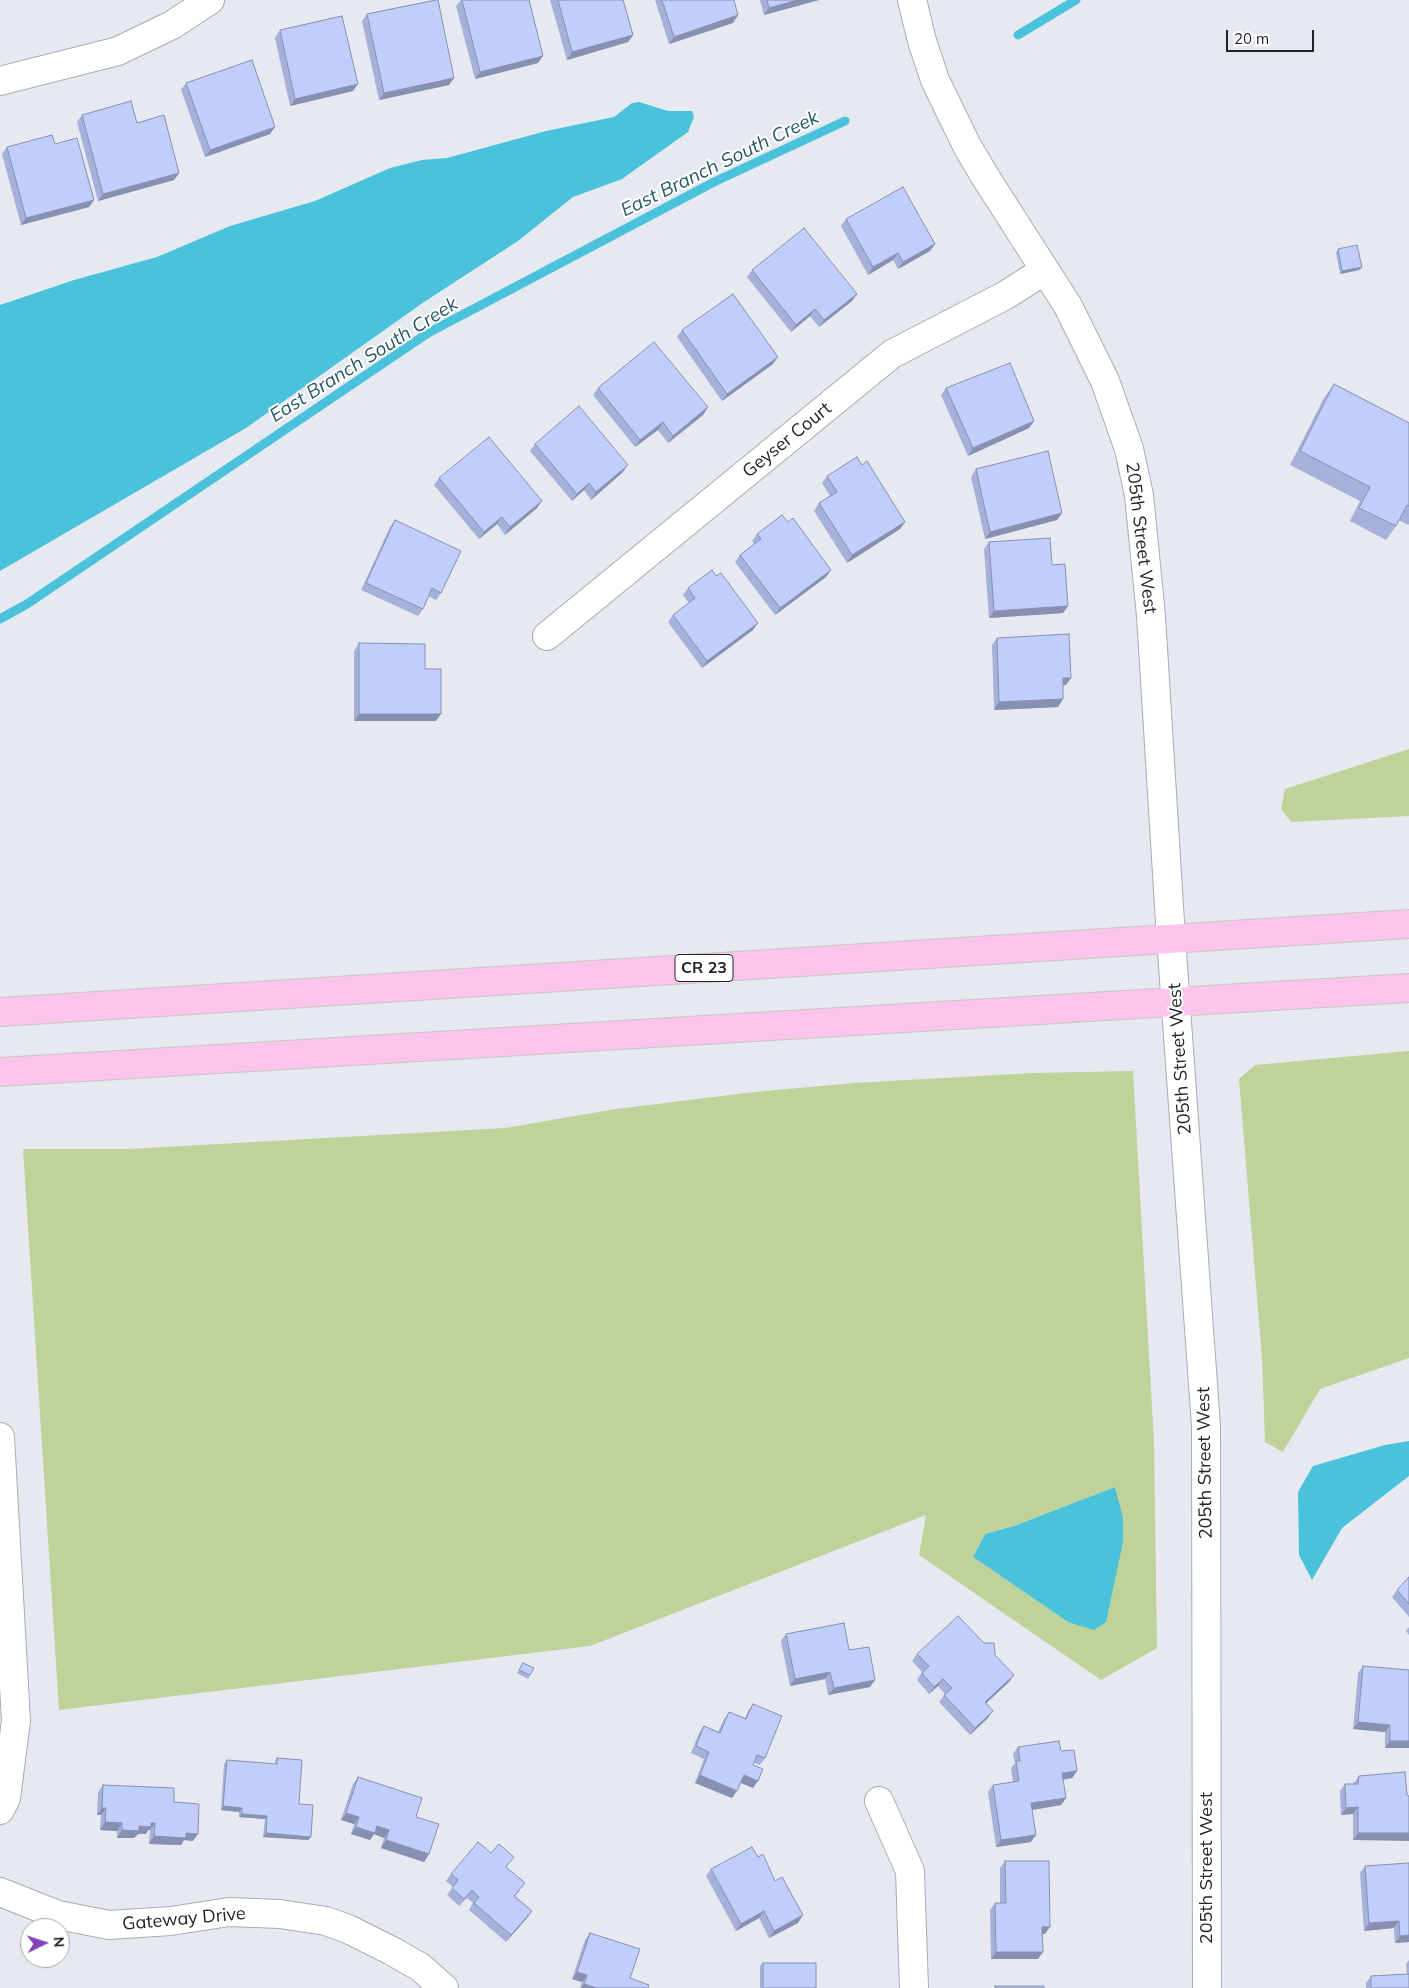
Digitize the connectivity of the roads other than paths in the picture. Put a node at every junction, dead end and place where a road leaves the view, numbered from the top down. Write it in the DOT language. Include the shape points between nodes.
graph roads {
  1 [pos="210,0"];
  2 [pos="912,0"];
  3 [pos="0,81"];
  4 [pos="1045,270"];
  5 [pos="547,636"];
  6 [pos="1409,924"];
  7 [pos="1171,938"];
  8 [pos="1409,988"];
  9 [pos="1176,1002"];
  10 [pos="0,1012"];
  11 [pos="0,1072"];
  12 [pos="0,1437"];
  13 [pos="879,1801"];
  14 [pos="0,1810"];
  15 [pos="0,1892"];
  16 [pos="444,1988"];
  17 [pos="914,1988"];
  18 [pos="1208,1988"];
  1 -- 3 [label="street" via="172,24 118,51"];
  2 -- 4 [label="street, 205th Street West" via="922,41 953,117 986,178"];
  4 -- 5 [label="street, Geyser Court" via="892,354"];
  4 -- 7 [label="street, 205th Street West" via="1068,306 1105,381 1135,476 1152,616"];
  6 -- 7 [label="main road, CR 23"];
  7 -- 9 [label="street, 205th Street West"];
  7 -- 10 [label="main road, CR 23"];
  8 -- 9 [label="main road"];
  9 -- 11 [label="main road"];
  9 -- 18 [label="street, 205th Street West" via="1206,1426"];
  12 -- 14 [label="street" via="16,1721 6,1798"];
  13 -- 17 [label="street" via="910,1871"];
  15 -- 16 [label="street, Gateway Drive" via="58,1915 109,1925 171,1921 229,1912 280,1914 326,1921 392,1950 420,1967"];
}
